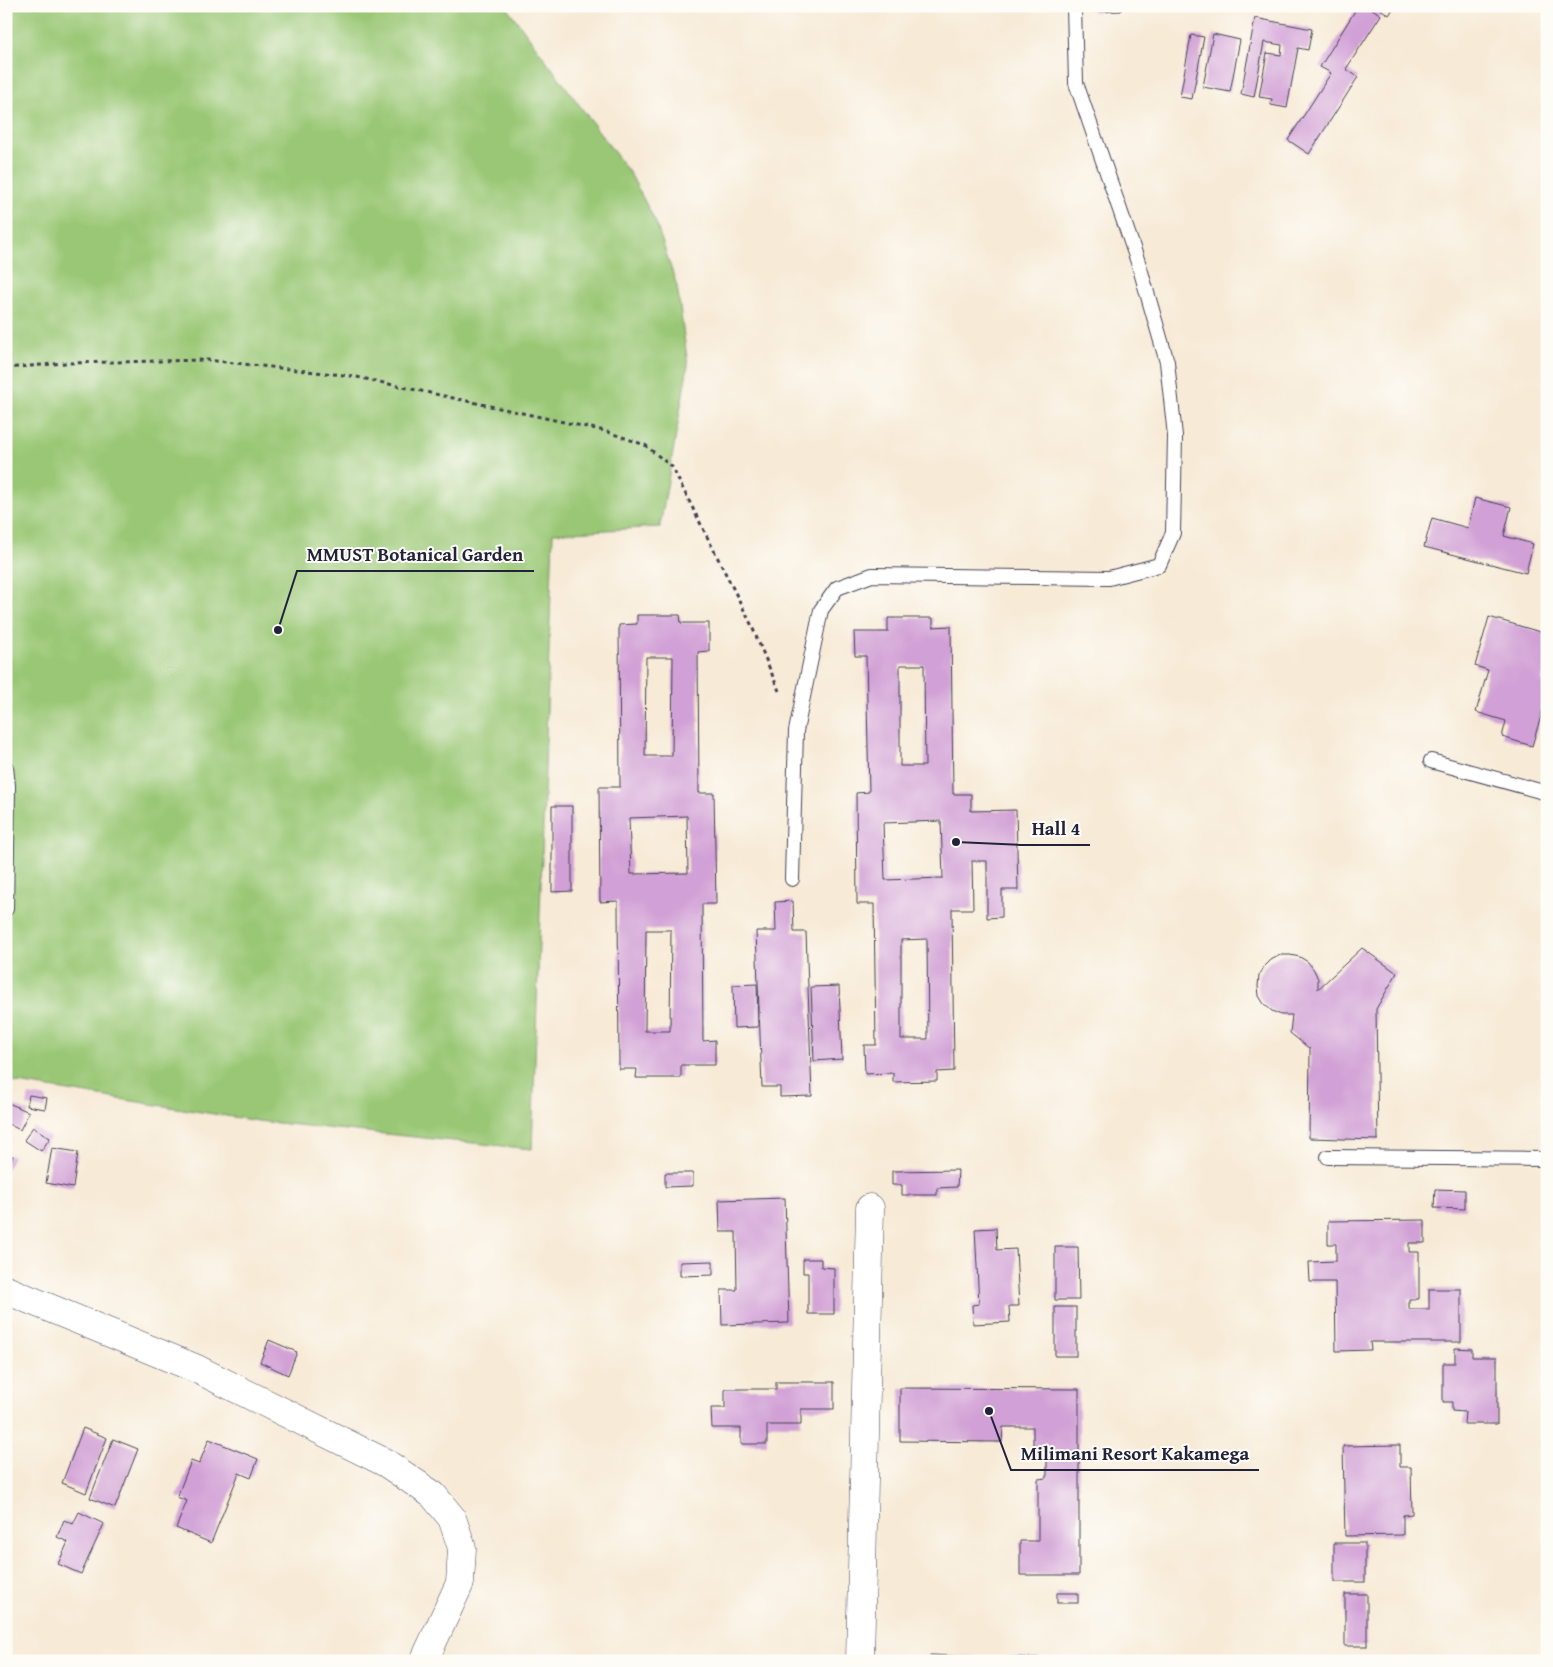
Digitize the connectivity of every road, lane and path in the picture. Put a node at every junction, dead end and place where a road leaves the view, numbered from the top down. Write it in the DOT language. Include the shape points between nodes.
graph roads {
  1 [pos="1074,6"];
  2 [pos="6,368"];
  3 [pos="796,731"];
  4 [pos="1431,761"];
  5 [pos="6,768"];
  6 [pos="1547,793"];
  7 [pos="792,879"];
  8 [pos="6,909"];
  9 [pos="1328,1157"];
  10 [pos="1547,1158"];
  11 [pos="870,1208"];
  12 [pos="6,1290"];
  13 [pos="424,1661"];
  14 [pos="860,1661"];
  1 -- 3 [label="lane" via="1076,83 1139,264 1167,362 1175,436 1174,533 1159,565 1109,578 872,575 837,588 821,610"];
  2 -- 3 [label="path" via="65,363 207,360 352,376 605,431 645,445 672,466 751,624"];
  3 -- 7 [label="lane"];
  4 -- 6 [label="lane"];
  5 -- 8 [label="lane"];
  9 -- 10 [label="lane"];
  11 -- 14 [label="street"];
  12 -- 13 [label="street" via="197,1369 386,1463 433,1495 452,1518 462,1548 460,1583"];
}
